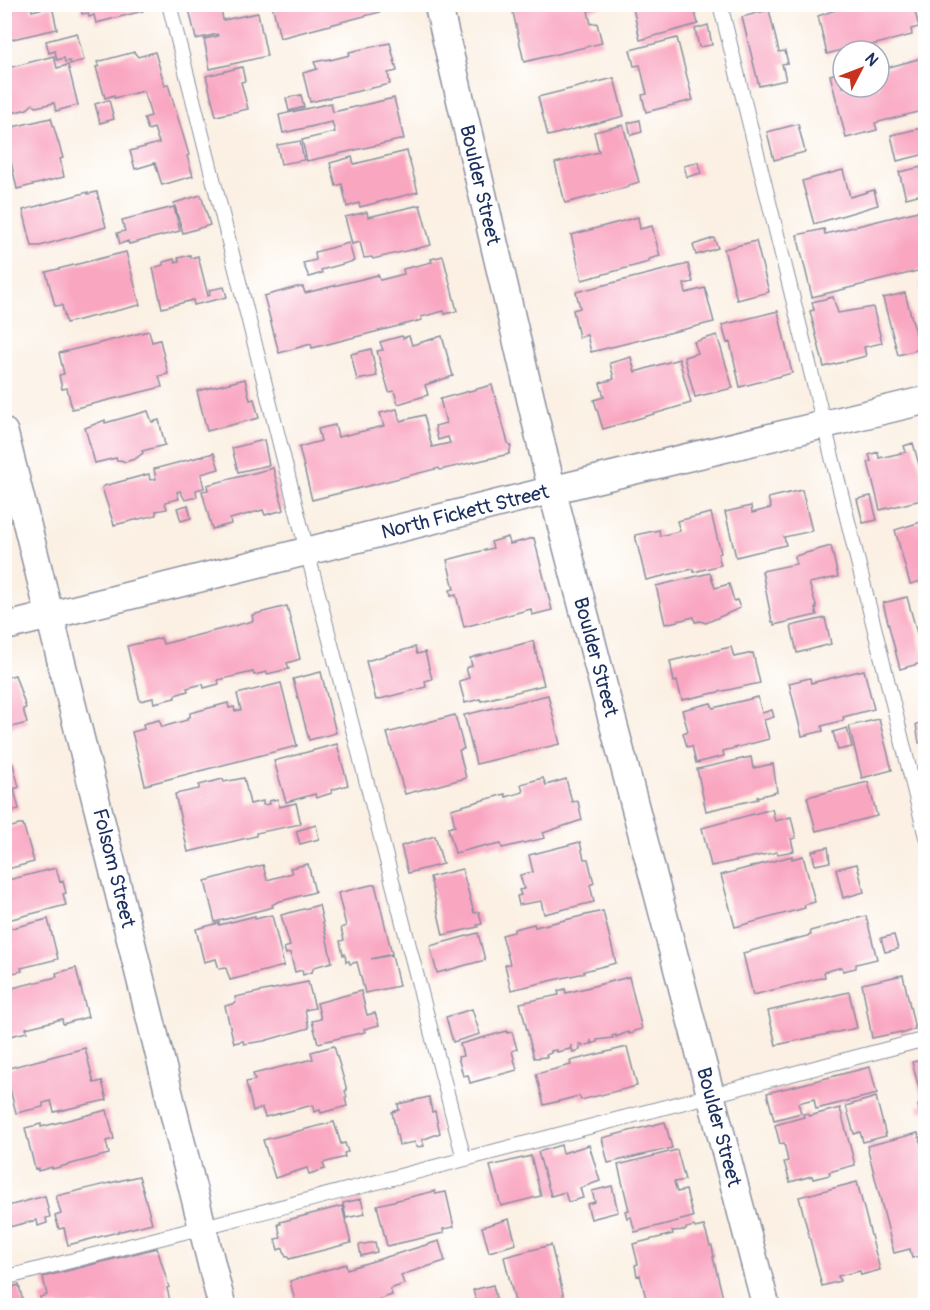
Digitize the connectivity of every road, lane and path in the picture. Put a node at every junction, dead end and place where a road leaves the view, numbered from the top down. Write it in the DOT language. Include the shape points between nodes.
graph roads {
  1 [pos="169,4"];
  2 [pos="438,4"];
  3 [pos="720,4"];
  4 [pos="926,400"];
  5 [pos="824,424"];
  6 [pos="4,432"];
  7 [pos="552,490"];
  8 [pos="307,551"];
  9 [pos="52,615"];
  10 [pos="4,627"];
  11 [pos="926,837"];
  12 [pos="926,1039"];
  13 [pos="711,1093"];
  14 [pos="464,1159"];
  15 [pos="203,1228"];
  16 [pos="4,1278"];
  17 [pos="222,1305"];
  18 [pos="766,1305"];
  1 -- 8 [label="lane"];
  2 -- 7 [label="street, Boulder Street"];
  3 -- 5 [label="lane"];
  4 -- 5 [label="street, North Fickett Street"];
  5 -- 7 [label="street, North Fickett Street"];
  5 -- 11 [label="lane"];
  6 -- 9 [label="street, Folsom Street"];
  7 -- 8 [label="street, North Fickett Street"];
  7 -- 13 [label="street, Boulder Street"];
  8 -- 9 [label="street, North Fickett Street"];
  8 -- 14 [label="lane"];
  9 -- 10 [label="street, North Fickett Street"];
  9 -- 15 [label="street, Folsom Street"];
  12 -- 13 [label="lane"];
  13 -- 14 [label="lane"];
  13 -- 18 [label="street, Boulder Street"];
  14 -- 15 [label="lane"];
  15 -- 16 [label="lane"];
  15 -- 17 [label="street, Folsom Street"];
}
